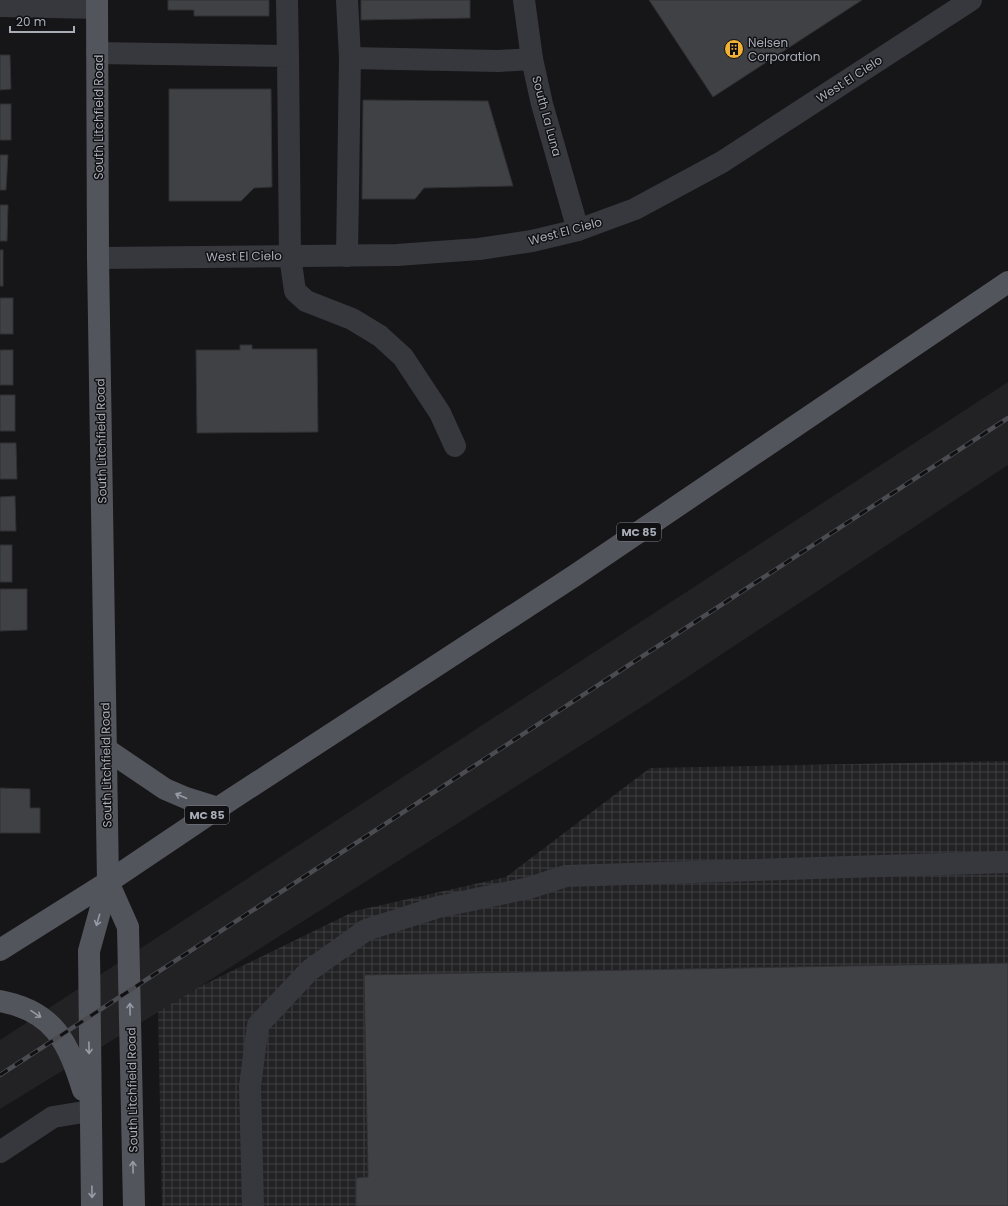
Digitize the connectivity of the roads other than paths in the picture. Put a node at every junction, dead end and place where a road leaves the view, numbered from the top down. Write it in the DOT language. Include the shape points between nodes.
graph roads {
  1 [pos="287,0"];
  2 [pos="347,0"];
  3 [pos="524,0"];
  4 [pos="971,0"];
  5 [pos="97,4"];
  6 [pos="0,6"];
  7 [pos="97,52"];
  8 [pos="288,56"];
  9 [pos="350,58"];
  10 [pos="532,59"];
  11 [pos="578,230"];
  12 [pos="290,256"];
  13 [pos="348,256"];
  14 [pos="98,258"];
  15 [pos="1008,282"];
  16 [pos="455,446"];
  17 [pos="106,749"];
  18 [pos="218,808"];
  19 [pos="1008,862"];
  20 [pos="108,882"];
  21 [pos="0,950"];
  22 [pos="0,1001"];
  23 [pos="90,1111"];
  24 [pos="0,1152"];
  25 [pos="92,1206"];
  26 [pos="134,1206"];
  27 [pos="253,1206"];
  1 -- 8 [label="street"];
  2 -- 9 [label="street"];
  3 -- 10 [label="street, South La Luna"];
  4 -- 11 [label="street, West El Cielo" via="722,162 635,209"];
  5 -- 6 [label="street"];
  5 -- 7 [label="main road, South Litchfield Road"];
  7 -- 8 [label="street"];
  7 -- 14 [label="main road, South Litchfield Road"];
  8 -- 12 [label="street"];
  9 -- 10 [label="street" via="498,61"];
  9 -- 13 [label="street"];
  10 -- 11 [label="street, South La Luna" via="542,104"];
  11 -- 13 [label="street, West El Cielo" via="532,241 480,249"];
  12 -- 13 [label="street, West El Cielo"];
  12 -- 14 [label="street, West El Cielo"];
  12 -- 16 [label="street" via="295,291 306,301 352,319 380,336 403,357 440,413"];
  14 -- 17 [label="main road, South Litchfield Road"];
  15 -- 18 [label="main road, MC 85" via="567,580"];
  18 -- 17 [label="main road, one-way" via="165,789"];
  17 -- 20 [label="main road, South Litchfield Road"];
  18 -- 20 [label="main road, MC 85"];
  19 -- 27 [label="street" via="566,876 529,888 438,907 366,930 310,970 258,1025 250,1086"];
  20 -- 21 [label="main road"];
  20 -- 23 [label="main road, South Litchfield Road, one-way" via="89,951"];
  26 -- 20 [label="main road, South Litchfield Road, one-way" via="128,927"];
  22 -- 23 [label="main road, one-way" via="18,1004 34,1012 61,1036 74,1062"];
  23 -- 24 [label="street" via="54,1117"];
  23 -- 25 [label="main road, South Litchfield Road, one-way"];
}
